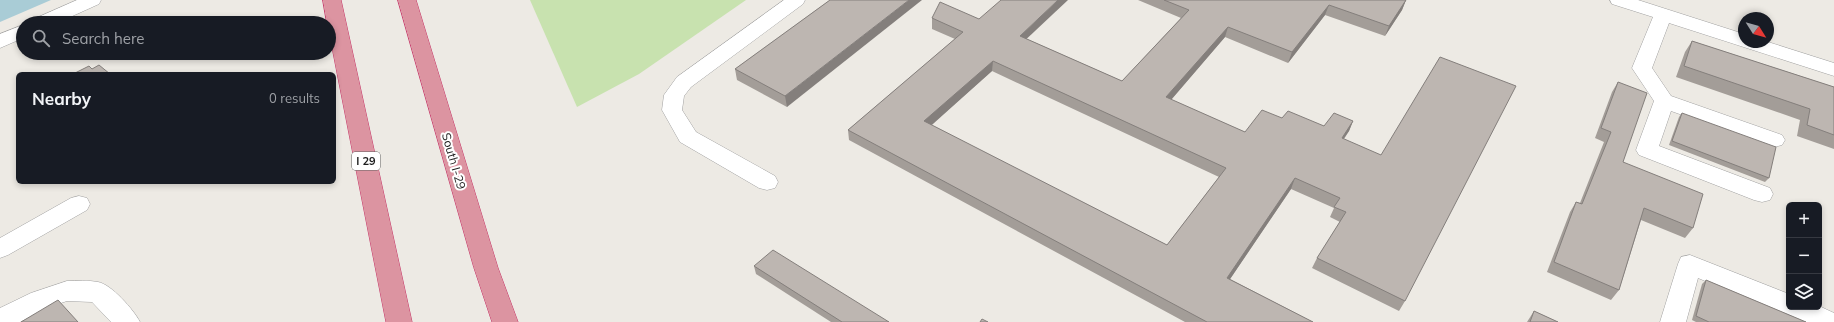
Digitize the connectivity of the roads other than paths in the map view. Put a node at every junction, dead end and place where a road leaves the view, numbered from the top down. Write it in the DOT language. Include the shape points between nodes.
graph roads {
  1 [pos="92,0"];
  2 [pos="332,0"];
  3 [pos="407,0"];
  4 [pos="796,0"];
  5 [pos="1619,0"];
  6 [pos="1639,3"];
  7 [pos="1663,15"];
  8 [pos="57,16"];
  9 [pos="335,16"];
  10 [pos="336,19"];
  11 [pos="16,34"];
  12 [pos="1738,39"];
  13 [pos="0,42"];
  14 [pos="1766,48"];
  15 [pos="1834,70"];
  16 [pos="1664,101"];
  17 [pos="1774,140"];
  18 [pos="767,182"];
  19 [pos="1762,194"];
  20 [pos="79,204"];
  21 [pos="0,249"];
  22 [pos="1786,304"];
  23 [pos="1801,310"];
  24 [pos="0,320"];
  25 [pos="127,322"];
  26 [pos="400,322"];
  27 [pos="505,322"];
  28 [pos="1673,322"];
  29 [pos="1830,322"];
  1 -- 8 [label="street"];
  2 -- 9 [label="highway, I 29"];
  3 -- 27 [label="highway, South I-29" via="486,268"];
  4 -- 18 [label="street" via="684,82 674,95 672,110 688,137"];
  5 -- 6 [label="street"];
  6 -- 7 [label="street"];
  7 -- 12 [label="street"];
  7 -- 16 [label="street" via="1642,68"];
  10 -- 26 [label="highway, I 29"];
  11 -- 13 [label="street"];
  14 -- 15 [label="street"];
  16 -- 17 [label="street"];
  16 -- 19 [label="street" via="1647,150"];
  20 -- 21 [label="street"];
  22 -- 28 [label="street" via="1690,264"];
  23 -- 29 [label="street"];
  24 -- 25 [label="street" via="40,300 67,291 98,292"];
}
